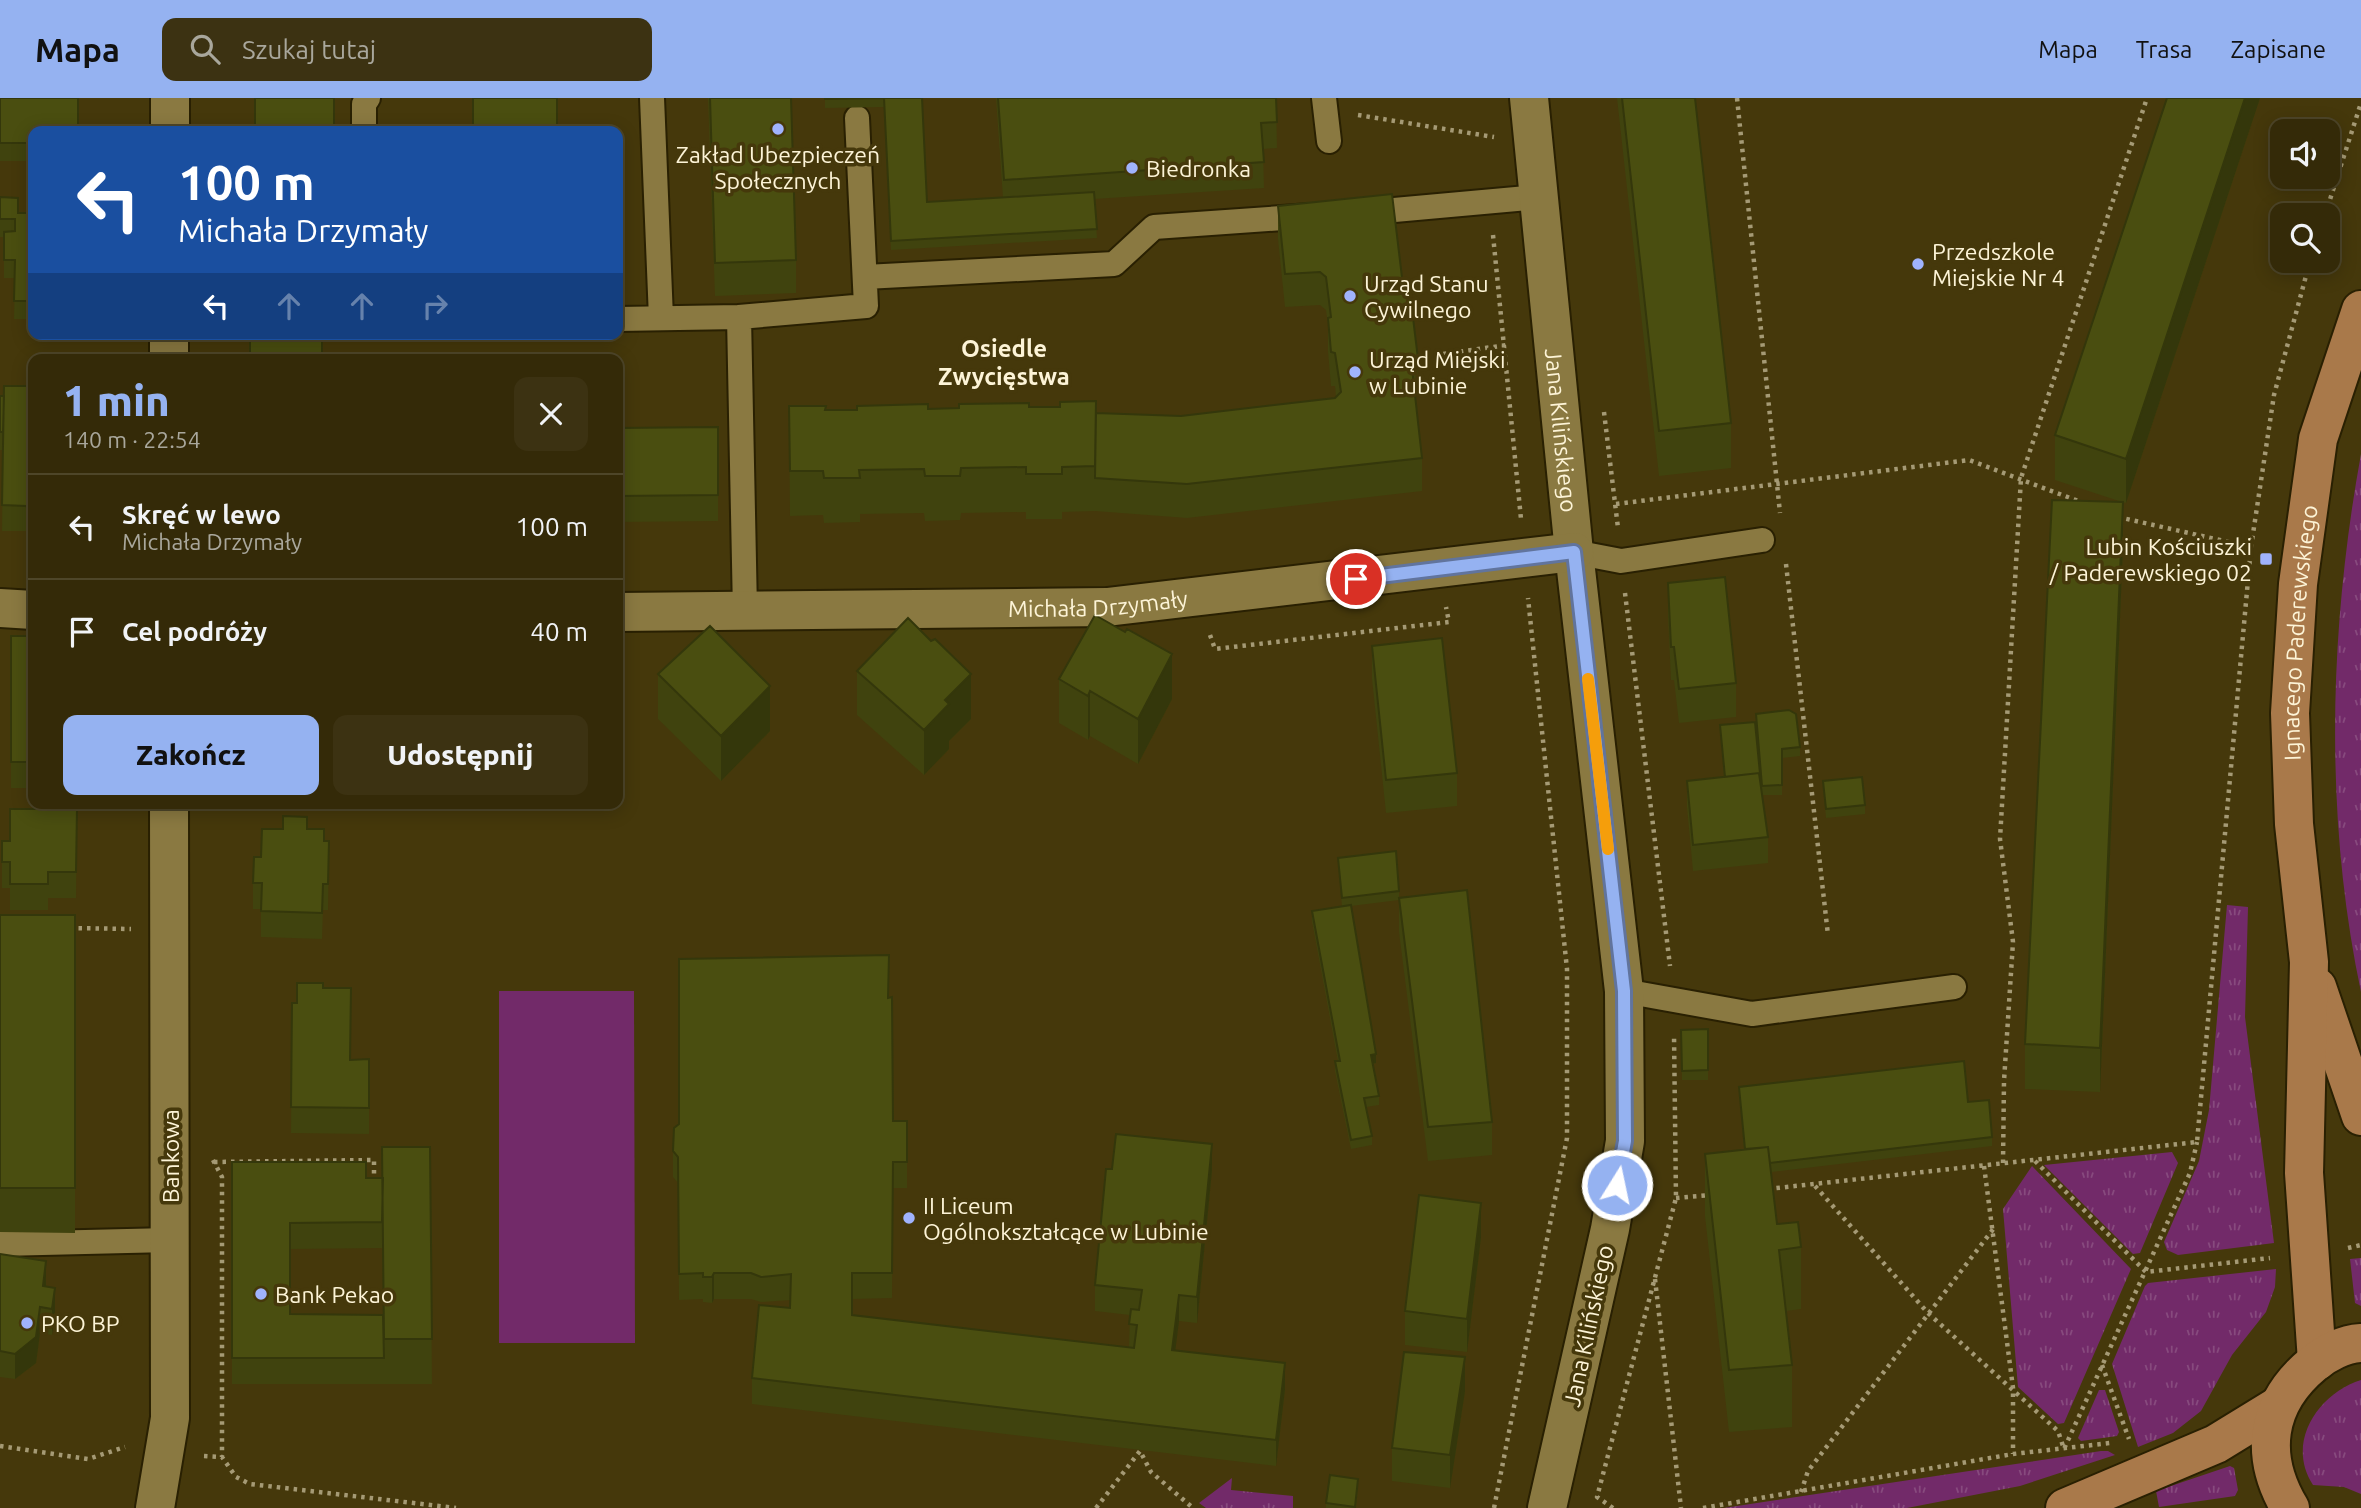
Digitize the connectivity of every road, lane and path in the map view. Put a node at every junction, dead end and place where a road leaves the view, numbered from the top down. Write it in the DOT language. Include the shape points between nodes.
graph roads {
  1 [pos="170,98"];
  2 [pos="368,98"];
  3 [pos="652,98"];
  4 [pos="1529,98"];
  5 [pos="2147,98"];
  6 [pos="2361,103"];
  7 [pos="1324,104"];
  8 [pos="857,118"];
  9 [pos="170,126"];
  10 [pos="365,126"];
  11 [pos="1506,139"];
  12 [pos="1329,141"];
  13 [pos="1538,197"];
  14 [pos="1490,202"];
  15 [pos="2329,203"];
  16 [pos="2307,273"];
  17 [pos="865,277"];
  18 [pos="2361,310"];
  19 [pos="739,317"];
  20 [pos="661,318"];
  21 [pos="623,319"];
  22 [pos="1602,399"];
  23 [pos="2021,478"];
  24 [pos="1616,504"];
  25 [pos="2093,507"];
  26 [pos="2105,512"];
  27 [pos="1762,540"];
  28 [pos="2251,547"];
  29 [pos="1574,552"];
  30 [pos="1524,558"];
  31 [pos="1621,561"];
  32 [pos="0,608"];
  33 [pos="28,610"];
  34 [pos="745,611"];
  35 [pos="623,612"];
  36 [pos="169,809"];
  37 [pos="66,928"];
  38 [pos="132,929"];
  39 [pos="2309,962"];
  40 [pos="1954,987"];
  41 [pos="1624,991"];
  42 [pos="1674,1000"];
  43 [pos="2361,1116"];
  44 [pos="2197,1142"];
  45 [pos="213,1149"];
  46 [pos="2034,1160"];
  47 [pos="213,1163"];
  48 [pos="2003,1163"];
  49 [pos="1984,1166"];
  50 [pos="1814,1185"];
  51 [pos="1759,1190"];
  52 [pos="374,1193"];
  53 [pos="1717,1194"];
  54 [pos="1676,1198"];
  55 [pos="1994,1228"];
  56 [pos="170,1240"];
  57 [pos="0,1244"];
  58 [pos="2361,1245"];
  59 [pos="2311,1254"];
  60 [pos="2146,1272"];
  61 [pos="1655,1276"];
  62 [pos="1928,1314"];
  63 [pos="2361,1343"];
  64 [pos="2317,1361"];
  65 [pos="2012,1388"];
  66 [pos="2278,1406"];
  67 [pos="2129,1440"];
  68 [pos="0,1446"];
  69 [pos="2063,1449"];
  70 [pos="166,1452"];
  71 [pos="2013,1454"];
  72 [pos="222,1457"];
  73 [pos="1801,1493"];
  74 [pos="155,1508"];
  75 [pos="456,1508"];
  76 [pos="1096,1508"];
  77 [pos="1193,1508"];
  78 [pos="1494,1508"];
  79 [pos="1547,1508"];
  80 [pos="1613,1508"];
  81 [pos="1681,1508"];
  82 [pos="1703,1508"];
  83 [pos="2065,1508"];
  84 [pos="2290,1508"];
  1 -- 9 [label="street"];
  2 -- 10 [label="lane"];
  3 -- 20 [label="lane"];
  4 -- 13 [label="street, Jana Kilińskiego"];
  5 -- 23 [label="path"];
  6 -- 15 [label="path"];
  7 -- 11 [label="path"];
  7 -- 12 [label="lane"];
  8 -- 17 [label="lane"];
  13 -- 14 [label="lane"];
  13 -- 29 [label="street, Jana Kilińskiego"];
  14 -- 17 [label="lane" via="1154,228 1114,264"];
  14 -- 30 [label="path"];
  16 -- 28 [label="path" via="2274,395"];
  17 -- 19 [label="lane" via="866,306"];
  18 -- 39 [label="street, Ignacego Paderewskiego" via="2318,439 2298,584 2290,713 2294,824"];
  19 -- 20 [label="lane"];
  19 -- 34 [label="lane"];
  20 -- 21 [label="lane"];
  22 -- 24 [label="path"];
  23 -- 24 [label="path" via="1969,460"];
  23 -- 25 [label="path"];
  23 -- 48 [label="path" via="2000,839 2013,942"];
  24 -- 31 [label="path"];
  26 -- 28 [label="path" via="2129,522"];
  27 -- 31 [label="lane"];
  28 -- 44 [label="path"];
  29 -- 30 [label="street, Michała Drzymały"];
  29 -- 31 [label="lane"];
  29 -- 41 [label="street, Jana Kilińskiego"];
  30 -- 34 [label="street, Michała Drzymały" via="1107,607"];
  30 -- 78 [label="path" via="1567,969 1567,1138"];
  31 -- 42 [label="path"];
  32 -- 33 [label="street"];
  34 -- 35 [label="street, Michała Drzymały"];
  36 -- 56 [label="street, Bankowa"];
  37 -- 38 [label="path"];
  39 -- 43 [label="street, Ignacego Paderewskiego"];
  39 -- 59 [label="street, Ignacego Paderewskiego" via="2304,1173"];
  40 -- 42 [label="lane" via="1752,1014"];
  41 -- 42 [label="lane"];
  41 -- 79 [label="street, Jana Kilińskiego" via="1625,1141 1610,1229"];
  42 -- 54 [label="path"];
  44 -- 46 [label="path"];
  44 -- 60 [label="path" via="2190,1173"];
  45 -- 47 [label="path"];
  46 -- 48 [label="path"];
  46 -- 60 [label="path"];
  47 -- 52 [label="path" via="374,1160"];
  47 -- 72 [label="path" via="222,1177"];
  48 -- 49 [label="path"];
  49 -- 50 [label="path"];
  49 -- 55 [label="path"];
  50 -- 51 [label="path"];
  50 -- 62 [label="path"];
  53 -- 54 [label="path"];
  54 -- 61 [label="path"];
  55 -- 62 [label="path"];
  55 -- 65 [label="path"];
  56 -- 57 [label="lane"];
  56 -- 70 [label="street, Bankowa"];
  58 -- 59 [label="path"];
  59 -- 60 [label="path"];
  59 -- 64 [label="street, Ignacego Paderewskiego"];
  60 -- 69 [label="path"];
  61 -- 80 [label="path" via="1597,1497"];
  61 -- 81 [label="path"];
  62 -- 65 [label="path"];
  62 -- 73 [label="path" via="1808,1471"];
  63 -- 64 [label="street" via="2347,1344"];
  64 -- 66 [label="street" via="2293,1381"];
  65 -- 69 [label="path" via="2058,1431"];
  65 -- 71 [label="path"];
  66 -- 83 [label="street" via="2216,1444"];
  66 -- 84 [label="street" via="2270,1443 2275,1482"];
  67 -- 69 [label="path"];
  68 -- 70 [label="path" via="88,1459 123,1446"];
  69 -- 71 [label="path"];
  70 -- 72 [label="path"];
  70 -- 74 [label="street, Bankowa"];
  71 -- 73 [label="path"];
  72 -- 75 [label="path" via="236,1477 250,1484"];
  73 -- 82 [label="path"];
  76 -- 77 [label="path" via="1140,1451 1151,1472"];
}
